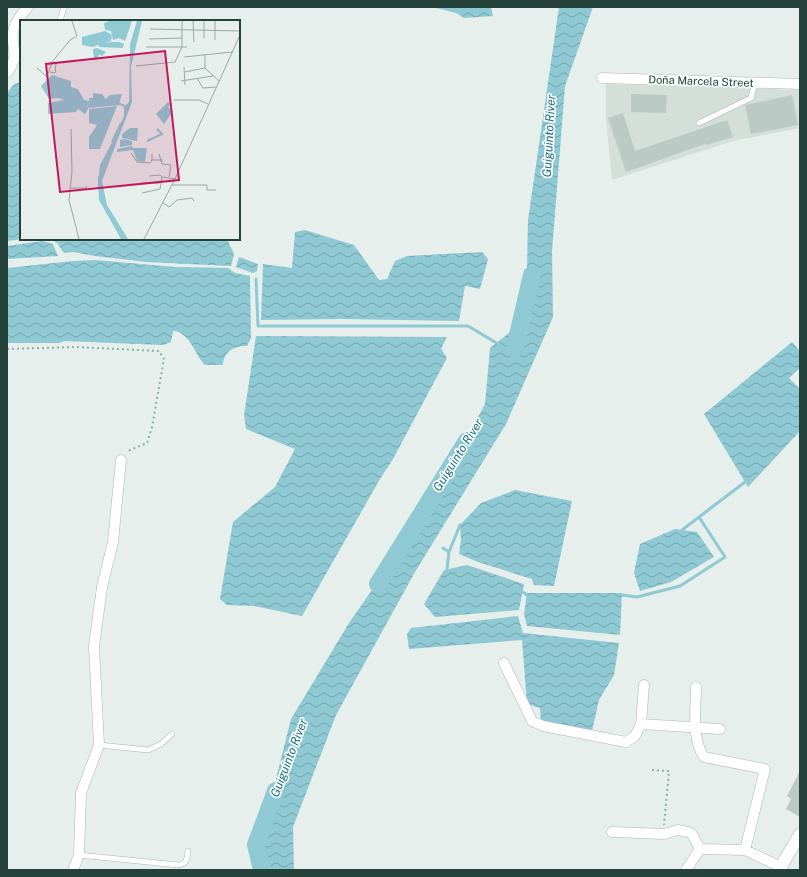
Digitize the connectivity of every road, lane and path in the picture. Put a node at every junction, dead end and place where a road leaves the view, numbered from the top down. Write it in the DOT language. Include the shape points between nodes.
graph roads {
  1 [pos="28,7"];
  2 [pos="64,7"];
  3 [pos="60,20"];
  4 [pos="18,59"];
  5 [pos="7,73"];
  6 [pos="602,78"];
  7 [pos="755,83"];
  8 [pos="800,84"];
  9 [pos="699,123"];
  10 [pos="7,349"];
  11 [pos="121,460"];
  12 [pos="504,663"];
  13 [pos="644,685"];
  14 [pos="696,686"];
  15 [pos="641,724"];
  16 [pos="695,729"];
  17 [pos="720,729"];
  18 [pos="172,734"];
  19 [pos="98,745"];
  20 [pos="652,770"];
  21 [pos="612,832"];
  22 [pos="664,834"];
  23 [pos="800,834"];
  24 [pos="700,849"];
  25 [pos="745,850"];
  26 [pos="188,851"];
  27 [pos="79,855"];
  28 [pos="780,869"];
  29 [pos="73,870"];
  30 [pos="686,870"];
  1 -- 4 [label="street" via="15,25 13,38"];
  2 -- 3 [label="lane"];
  4 -- 5 [label="street"];
  6 -- 7 [label="street, Doña Marcela Street"];
  7 -- 8 [label="street, Doña Marcela Street"];
  7 -- 9 [label="lane" via="751,98"];
  10 -- 11 [label="path" via="76,347 158,352 164,358 147,443 130,450"];
  11 -- 19 [label="street" via="113,542 102,587 94,646"];
  12 -- 15 [label="street" via="532,721 542,726 626,742 636,736"];
  13 -- 15 [label="street"];
  14 -- 16 [label="street"];
  15 -- 16 [label="street"];
  16 -- 17 [label="street"];
  16 -- 25 [label="street" via="704,757 766,769"];
  18 -- 19 [label="lane" via="161,744 148,750"];
  19 -- 27 [label="street" via="81,793"];
  20 -- 22 [label="path" via="669,771"];
  21 -- 22 [label="street"];
  22 -- 24 [label="street" via="678,830 688,832 692,834"];
  23 -- 28 [label="main road"];
  24 -- 25 [label="street"];
  24 -- 30 [label="street"];
  25 -- 28 [label="street"];
  26 -- 27 [label="lane" via="183,865"];
  27 -- 29 [label="street"];
}
